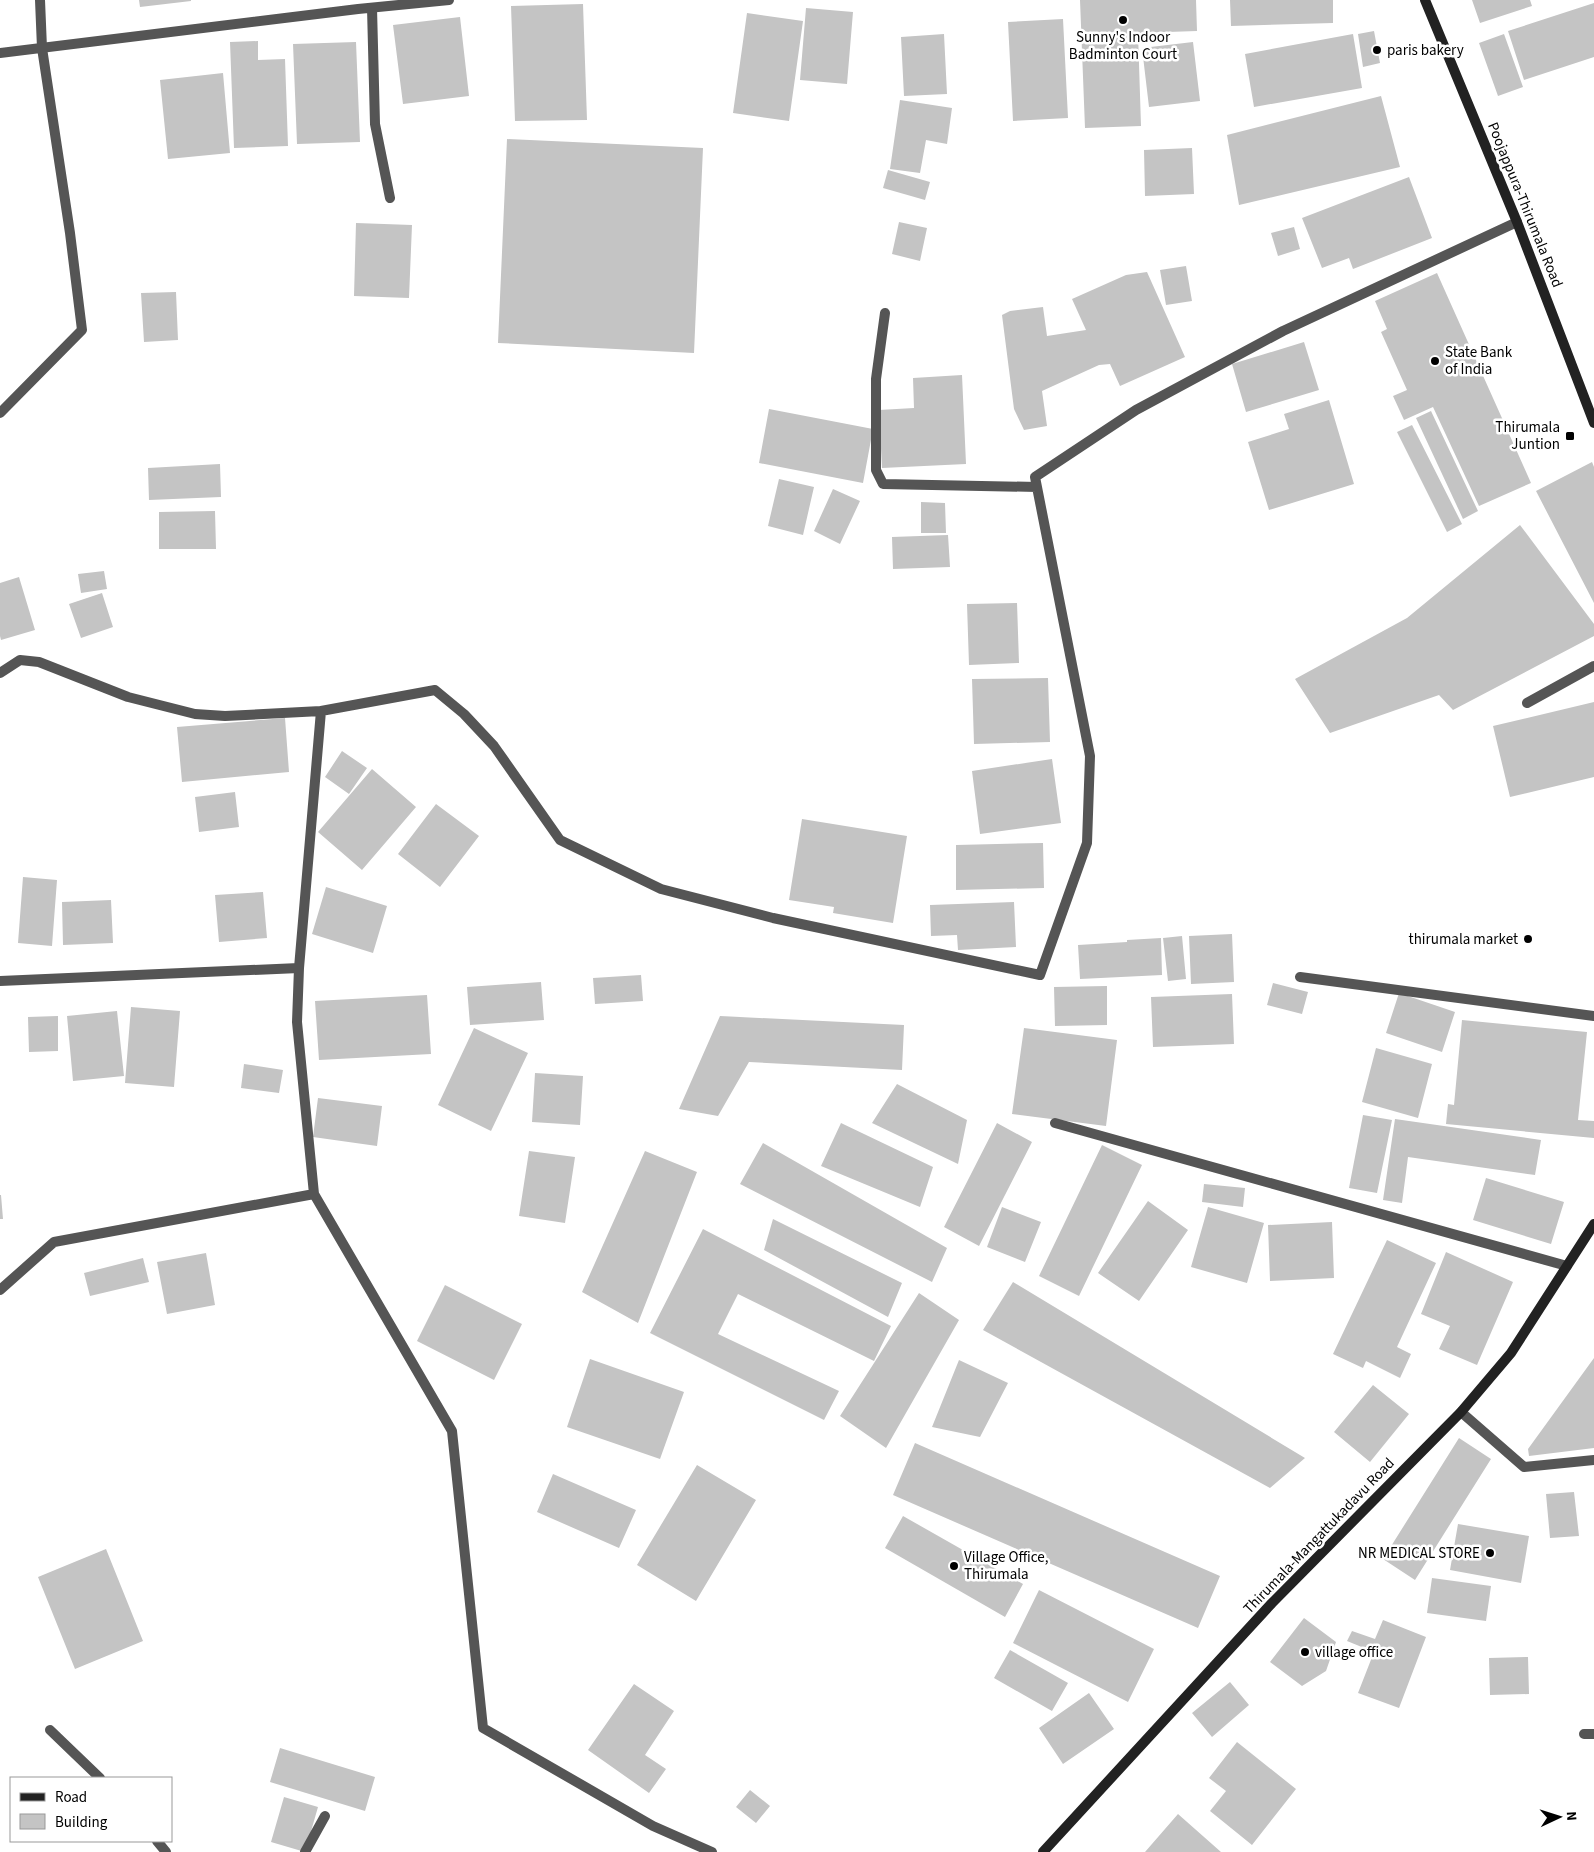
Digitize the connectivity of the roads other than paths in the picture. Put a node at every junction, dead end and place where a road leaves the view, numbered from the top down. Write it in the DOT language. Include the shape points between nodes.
graph roads {
  1 [pos="40,0"];
  2 [pos="449,0"];
  3 [pos="1425,0"];
  4 [pos="372,8"];
  5 [pos="42,48"];
  6 [pos="0,53"];
  7 [pos="390,198"];
  8 [pos="1517,222"];
  9 [pos="885,313"];
  10 [pos="0,412"];
  11 [pos="1594,423"];
  12 [pos="1037,487"];
  13 [pos="1594,666"];
  14 [pos="0,673"];
  15 [pos="1527,703"];
  16 [pos="321,711"];
  17 [pos="299,968"];
  18 [pos="1300,977"];
  19 [pos="0,981"];
  20 [pos="1594,1016"];
  21 [pos="1055,1123"];
  22 [pos="314,1194"];
  23 [pos="1594,1224"];
  24 [pos="1567,1266"];
  25 [pos="0,1290"];
  26 [pos="1461,1412"];
  27 [pos="1594,1460"];
  28 [pos="50,1730"];
  29 [pos="99,1777"];
  30 [pos="325,1816"];
  31 [pos="305,1852"];
  32 [pos="712,1852"];
  33 [pos="1043,1852"];
  1 -- 5 [label="street"];
  2 -- 4 [label="street"];
  3 -- 8 [label="main road, Poojappura-Thirumala Road"];
  4 -- 5 [label="street"];
  4 -- 7 [label="street" via="375,124"];
  5 -- 6 [label="street"];
  5 -- 10 [label="street" via="82,330"];
  8 -- 11 [label="main road, Poojappura-Thirumala Road"];
  8 -- 12 [label="street" via="1283,331 1136,410 1035,477"];
  9 -- 12 [label="street" via="876,388 876,470 883,484"];
  12 -- 16 [label="street" via="1090,756 1087,843 1040,975 773,918 661,890 560,840 494,746 464,714 435,690"];
  13 -- 15 [label="street"];
  14 -- 16 [label="street" via="20,660 39,662 128,697 195,714 225,716"];
  16 -- 17 [label="street"];
  17 -- 19 [label="street"];
  17 -- 22 [label="street" via="297,1022"];
  18 -- 20 [label="street"];
  21 -- 24 [label="street"];
  22 -- 25 [label="street" via="54,1242"];
  22 -- 32 [label="street" via="452,1431 483,1728 653,1826"];
  23 -- 24 [label="main road, Thirumala-Mangattukadavu Road"];
  24 -- 26 [label="main road, Thirumala-Mangattukadavu Road" via="1511,1353"];
  26 -- 27 [label="street" via="1524,1467"];
  26 -- 33 [label="main road, Thirumala-Mangattukadavu Road" via="1272,1603"];
  28 -- 29 [label="street"];
  30 -- 31 [label="street"];
}
